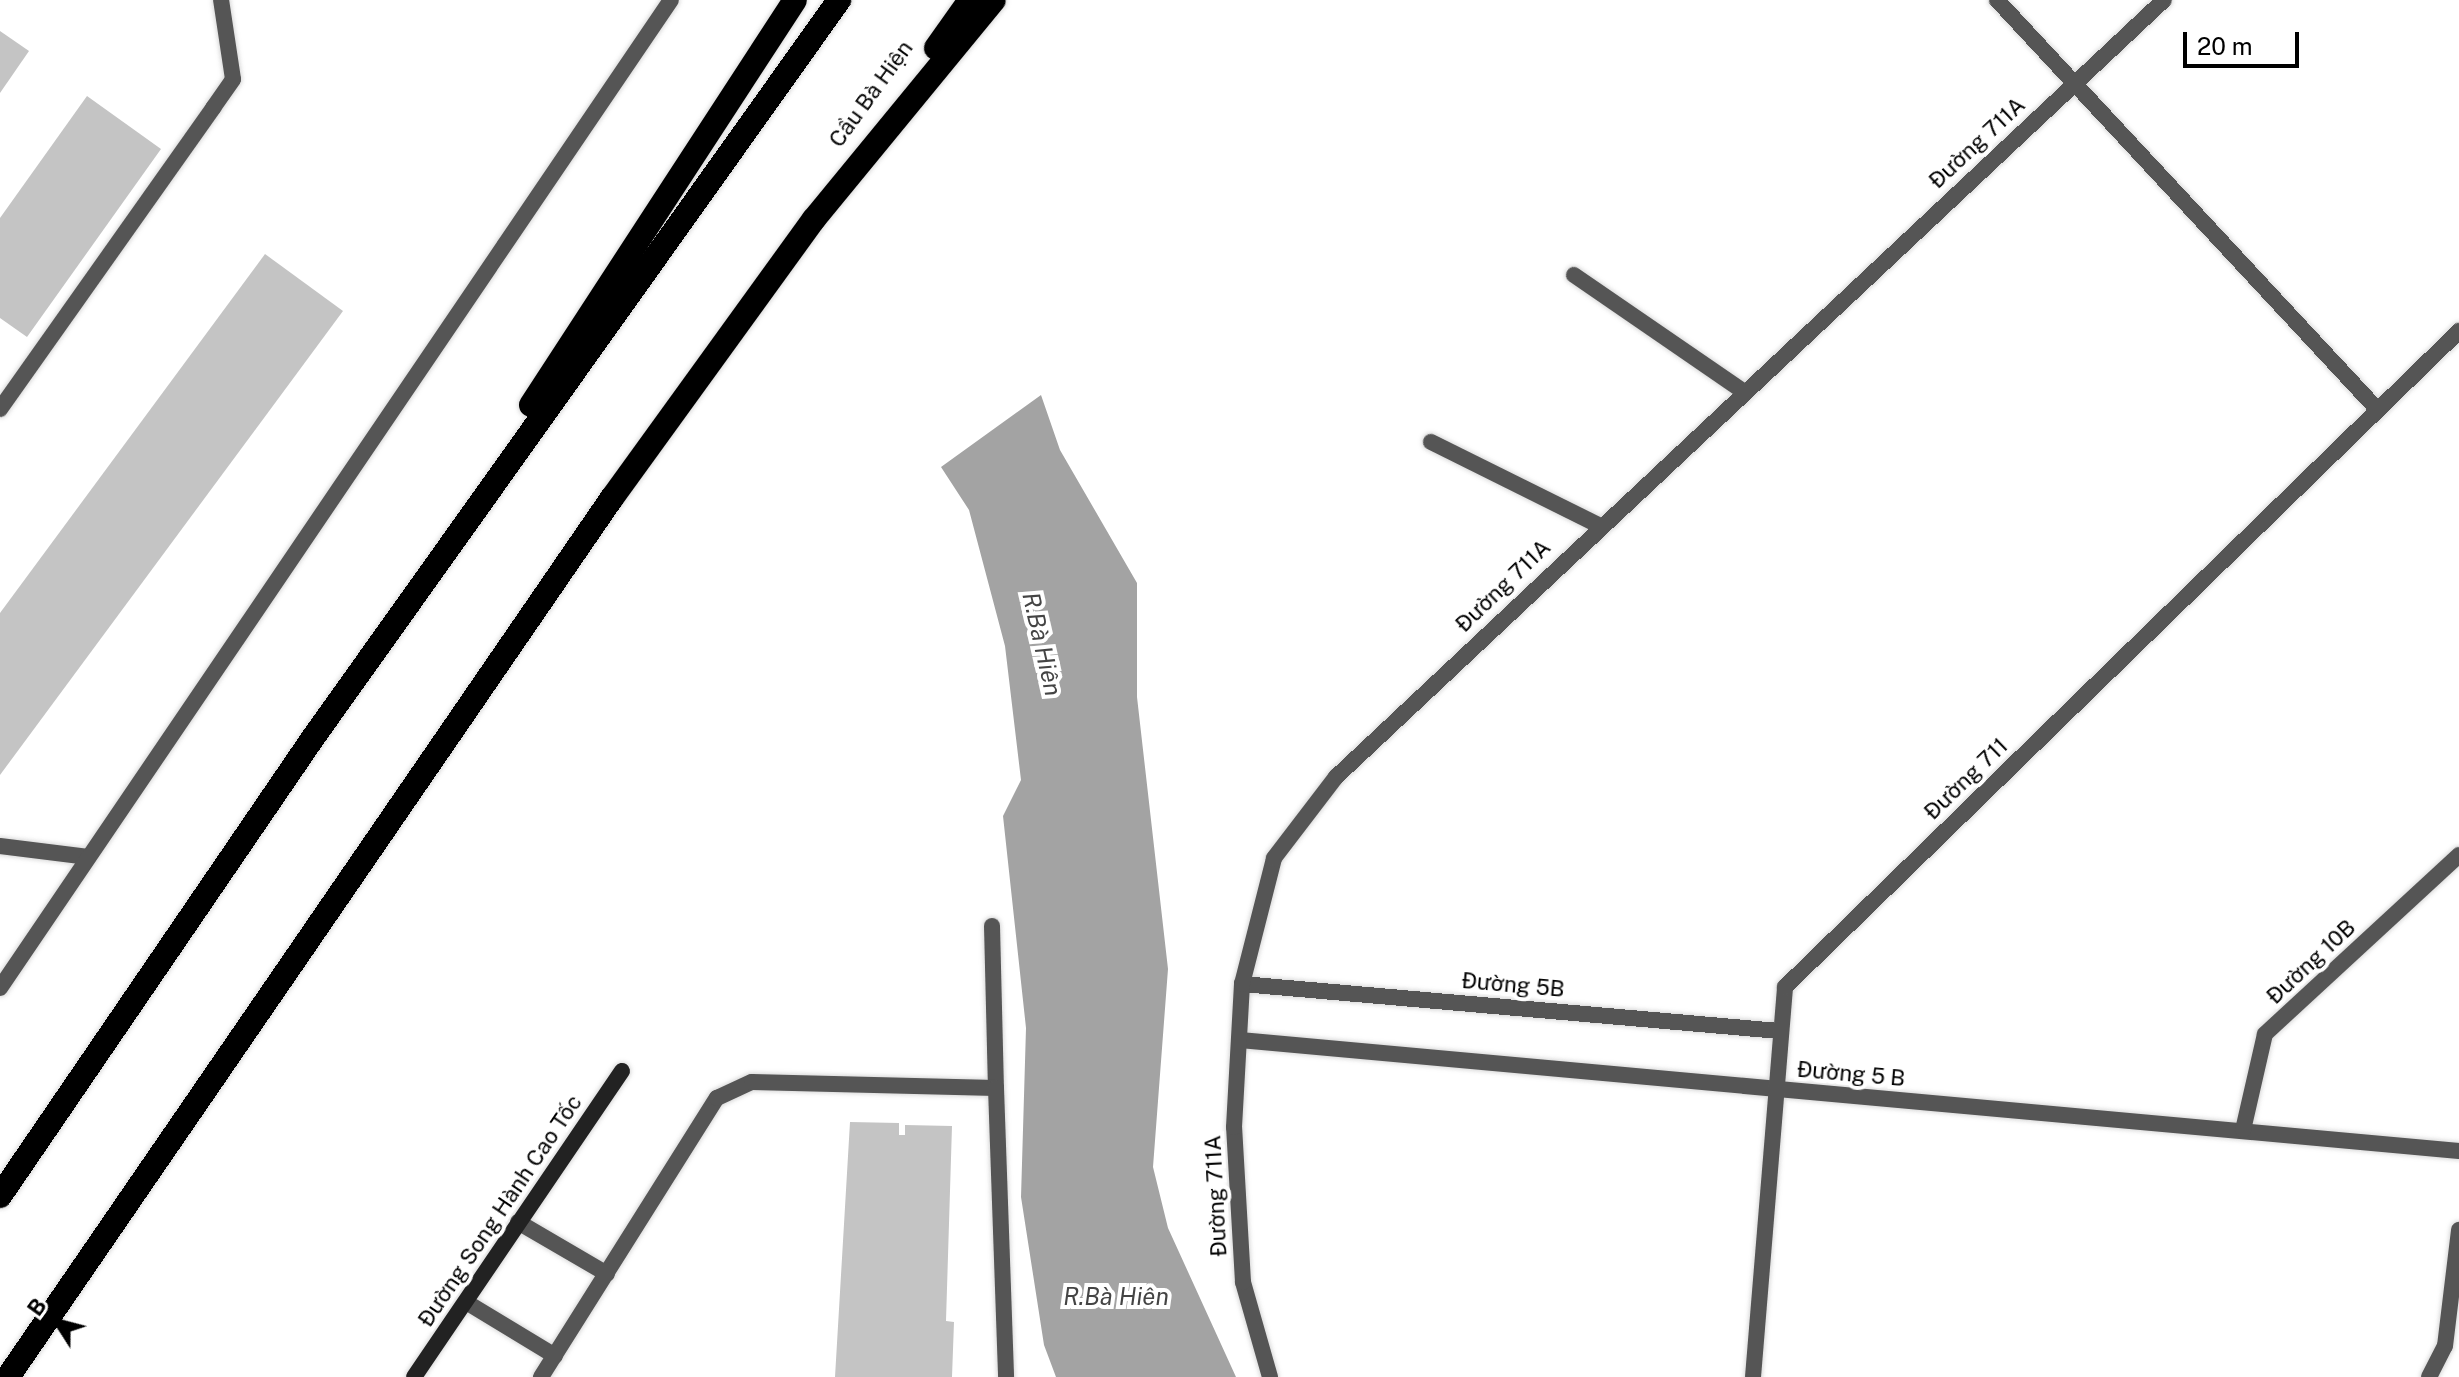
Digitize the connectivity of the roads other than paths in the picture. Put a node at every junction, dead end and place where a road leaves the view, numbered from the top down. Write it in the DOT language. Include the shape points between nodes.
graph roads {
  1 [pos="221,0"];
  2 [pos="671,0"];
  3 [pos="795,0"];
  4 [pos="839,0"];
  5 [pos="970,0"];
  6 [pos="994,0"];
  7 [pos="1997,0"];
  8 [pos="2164,0"];
  9 [pos="2076,81"];
  10 [pos="814,219"];
  11 [pos="1574,275"];
  12 [pos="2459,331"];
  13 [pos="1743,391"];
  14 [pos="2376,408"];
  15 [pos="0,409"];
  16 [pos="1431,442"];
  17 [pos="1598,525"];
  18 [pos="315,735"];
  19 [pos="0,846"];
  20 [pos="2459,855"];
  21 [pos="88,857"];
  22 [pos="992,926"];
  23 [pos="1242,984"];
  24 [pos="0,988"];
  25 [pos="1779,1031"];
  26 [pos="1240,1040"];
  27 [pos="622,1071"];
  28 [pos="996,1088"];
  29 [pos="1776,1090"];
  30 [pos="2243,1130"];
  31 [pos="2459,1151"];
  32 [pos="0,1196"];
  33 [pos="518,1222"];
  34 [pos="2459,1230"];
  35 [pos="607,1274"];
  36 [pos="466,1302"];
  37 [pos="555,1356"];
  38 [pos="8,1377"];
  39 [pos="414,1377"];
  40 [pos="541,1377"];
  41 [pos="1006,1377"];
  42 [pos="1270,1377"];
  43 [pos="1753,1377"];
  44 [pos="2429,1377"];
  1 -- 15 [label="street" via="233,79"];
  2 -- 21 [label="street"];
  3 -- 18 [label="highway"];
  4 -- 18 [label="highway"];
  5 -- 10 [label="highway, Cầu Bà Hiện"];
  6 -- 10 [label="highway"];
  7 -- 9 [label="street"];
  8 -- 9 [label="street, Đường 711A"];
  9 -- 13 [label="street, Đường 711A"];
  9 -- 14 [label="street"];
  10 -- 38 [label="highway" via="612,498"];
  11 -- 13 [label="street"];
  12 -- 14 [label="street, Đường 711"];
  13 -- 17 [label="street, Đường 711A"];
  14 -- 25 [label="street, Đường 711" via="1785,987"];
  16 -- 17 [label="street"];
  17 -- 23 [label="street, Đường 711A" via="1336,777 1274,858"];
  18 -- 32 [label="highway"];
  19 -- 21 [label="street"];
  20 -- 30 [label="street, Đường 10B" via="2265,1034"];
  21 -- 24 [label="street"];
  22 -- 28 [label="street"];
  23 -- 25 [label="street, Đường 5B"];
  23 -- 26 [label="street, Đường 711A"];
  25 -- 29 [label="street, Đường 711"];
  26 -- 29 [label="street, Đường 5 B"];
  26 -- 42 [label="street, Đường 711A" via="1234,1127 1243,1282"];
  27 -- 33 [label="main road, Đường Song Hành Cao Tốc"];
  28 -- 35 [label="street" via="752,1082 734,1087 717,1098"];
  28 -- 41 [label="street"];
  29 -- 30 [label="street, Đường 5 B"];
  29 -- 43 [label="street, Đường 711"];
  30 -- 31 [label="street, Đường 5 B"];
  33 -- 35 [label="street"];
  33 -- 36 [label="main road, Đường Song Hành Cao Tốc"];
  34 -- 44 [label="street" via="2445,1346"];
  35 -- 37 [label="street"];
  36 -- 37 [label="street"];
  36 -- 39 [label="main road, Đường Song Hành Cao Tốc"];
  37 -- 40 [label="street"];
}
